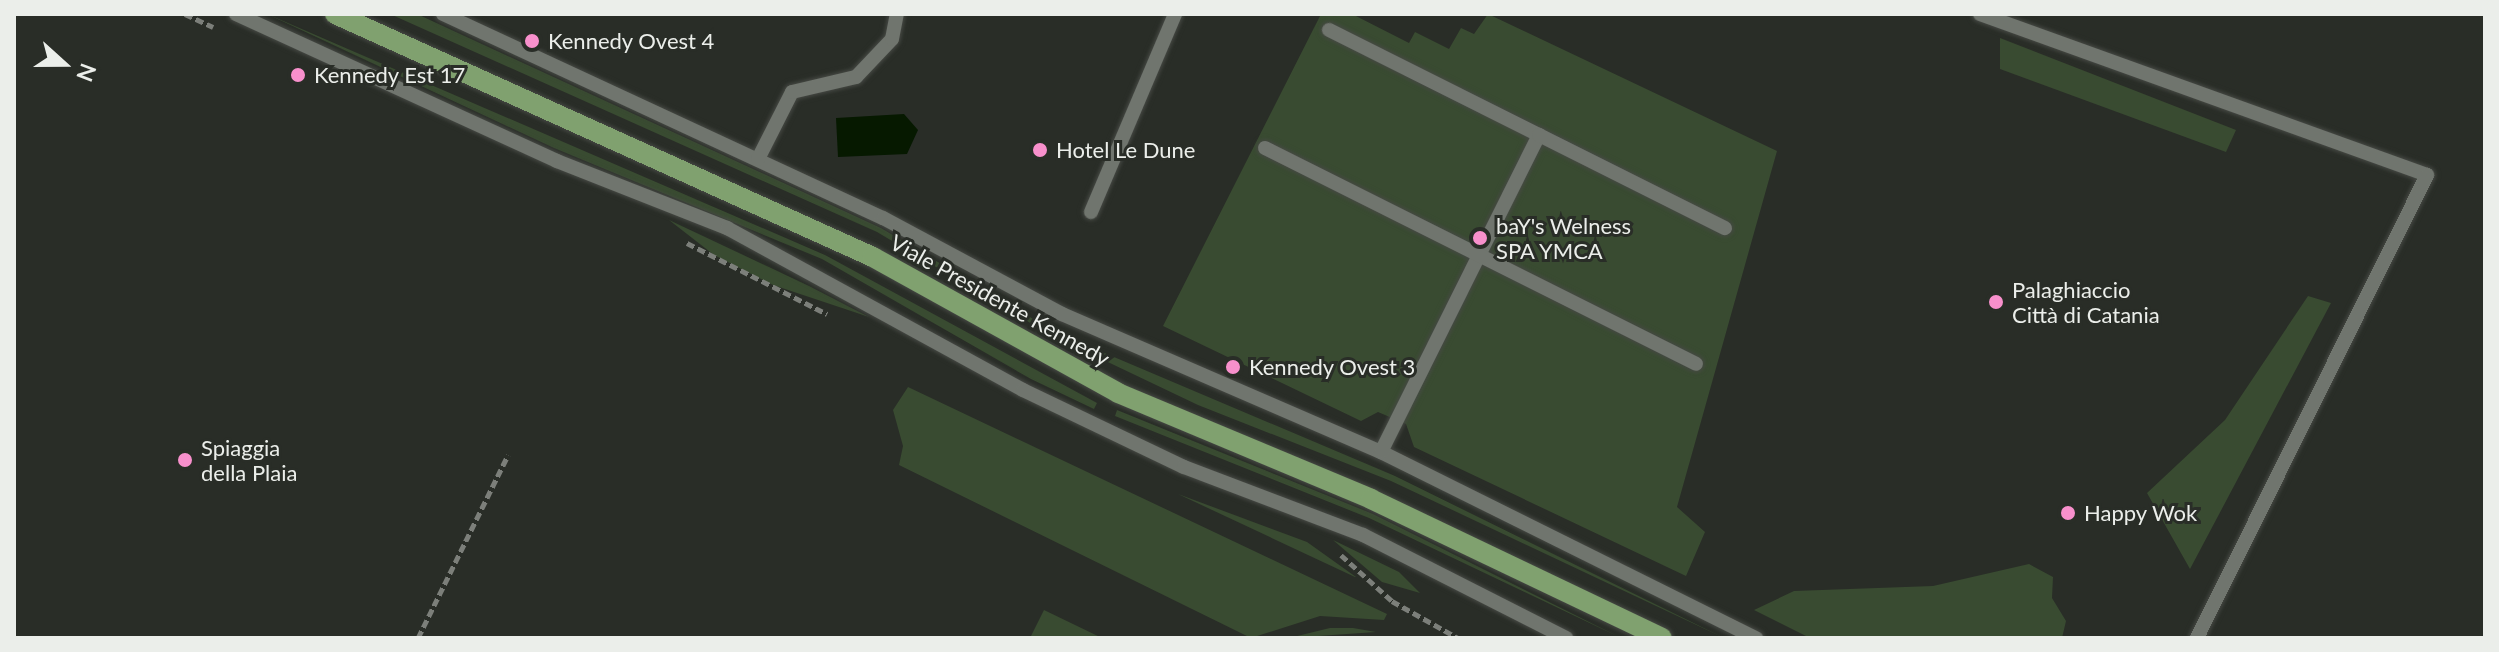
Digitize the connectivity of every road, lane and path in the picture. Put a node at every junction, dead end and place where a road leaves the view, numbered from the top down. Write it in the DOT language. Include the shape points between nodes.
graph roads {
  1 [pos="236,14"];
  2 [pos="335,14"];
  3 [pos="443,14"];
  4 [pos="897,14"];
  5 [pos="1175,14"];
  6 [pos="1980,14"];
  7 [pos="1329,30"];
  8 [pos="1539,135"];
  9 [pos="1265,148"];
  10 [pos="758,159"];
  11 [pos="1091,212"];
  12 [pos="1725,228"];
  13 [pos="1479,255"];
  14 [pos="1696,364"];
  15 [pos="1381,452"];
  16 [pos="508,455"];
  17 [pos="1647,634"];
  18 [pos="418,638"];
  19 [pos="1566,638"];
  20 [pos="1662,638"];
  21 [pos="1756,638"];
  22 [pos="2197,638"];
  1 -- 19 [label="lane" via="557,161 727,228 1061,409 1184,467 1363,535"];
  2 -- 17 [label="main road, Viale Presidente Kennedy" via="740,194 873,257 1118,393 1371,499"];
  3 -- 10 [label="lane"];
  4 -- 10 [label="lane" via="892,39 856,77 792,92"];
  5 -- 11 [label="lane"];
  6 -- 22 [label="lane" via="2427,175"];
  7 -- 8 [label="lane"];
  8 -- 12 [label="lane"];
  8 -- 13 [label="lane"];
  9 -- 13 [label="lane"];
  10 -- 15 [label="lane" via="1062,314"];
  13 -- 14 [label="lane"];
  13 -- 15 [label="lane"];
  15 -- 21 [label="lane"];
  16 -- 18 [label="path"];
  17 -- 20 [label="main road, Viale Presidente Kennedy"];
}
